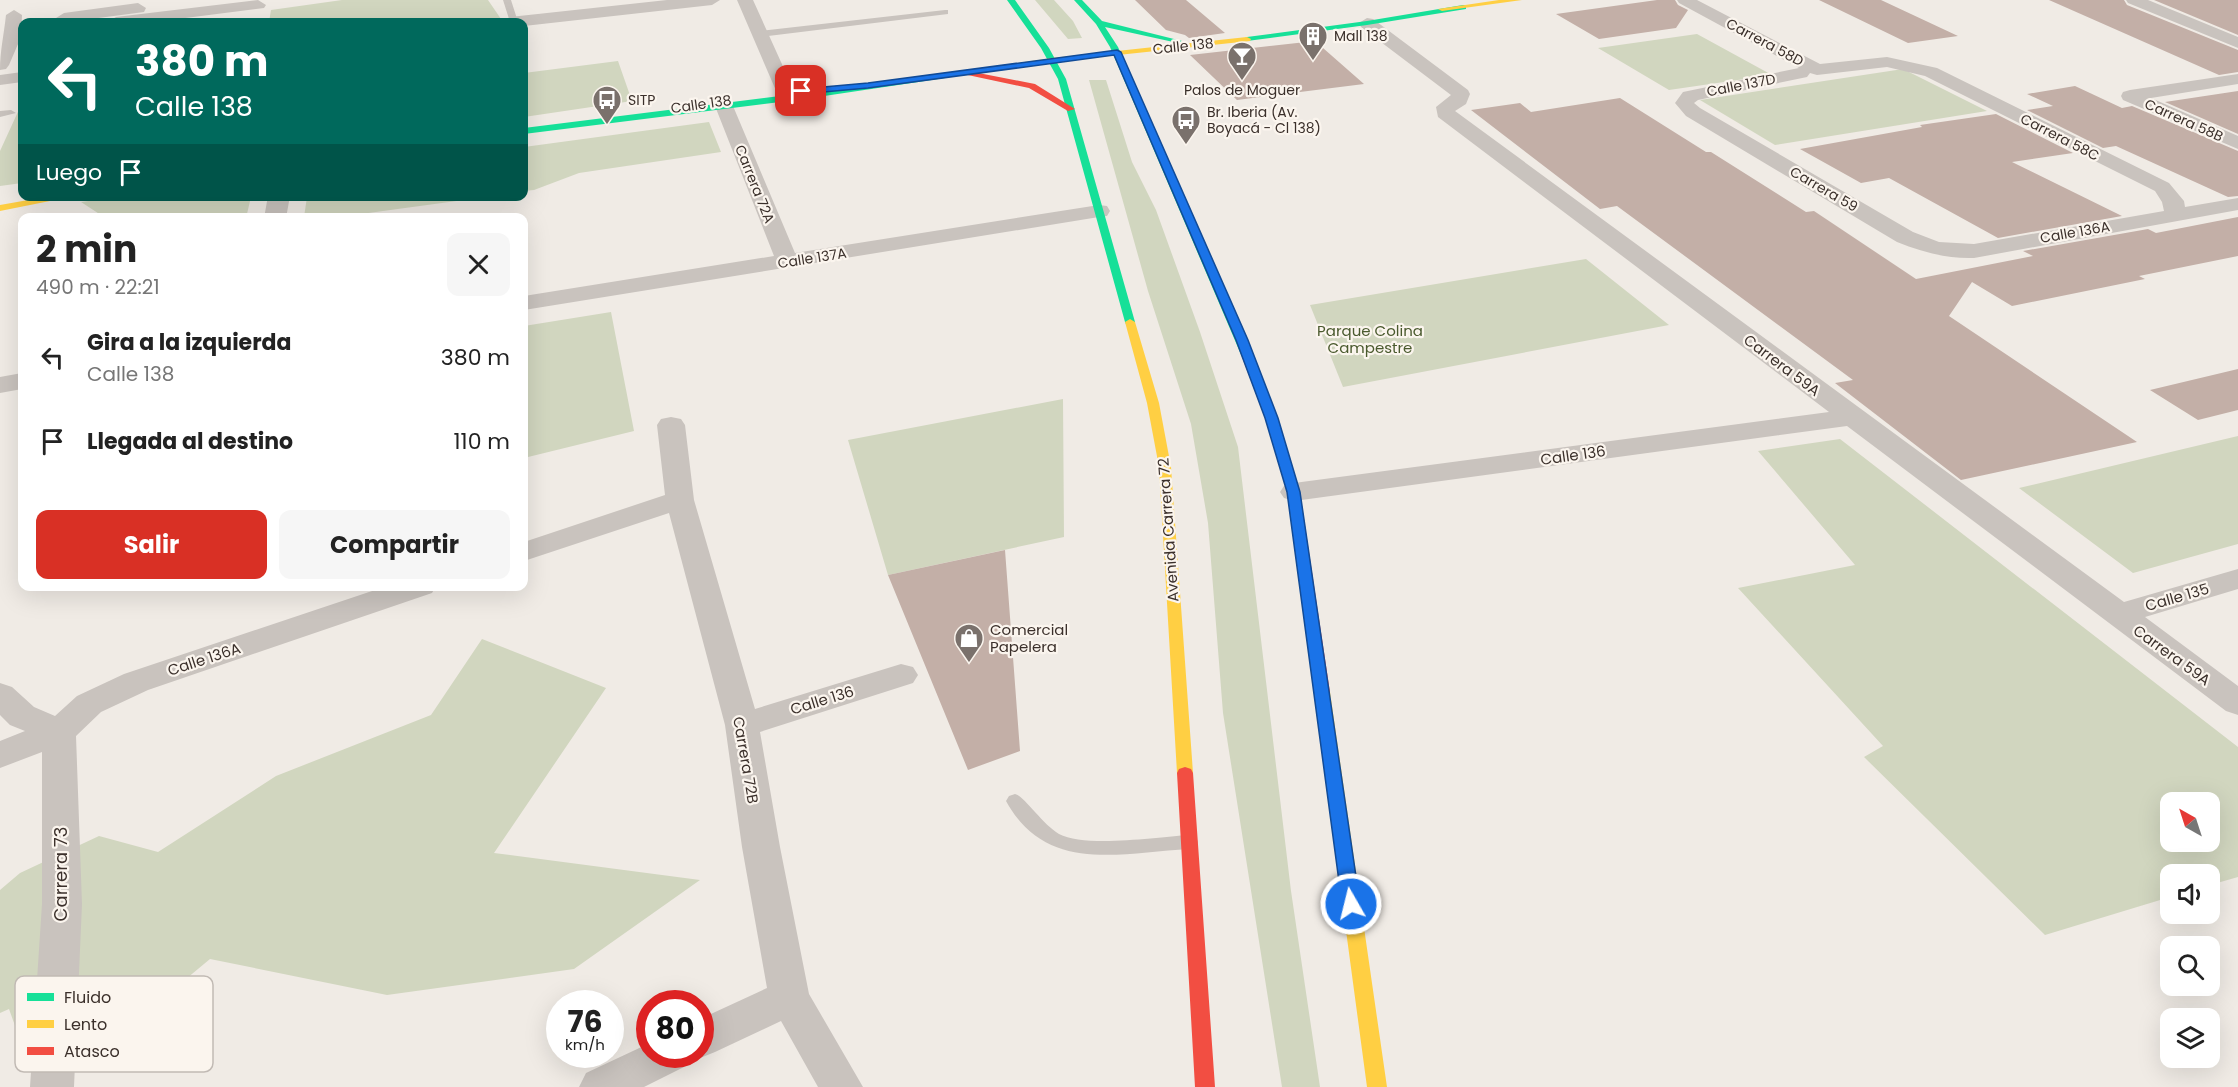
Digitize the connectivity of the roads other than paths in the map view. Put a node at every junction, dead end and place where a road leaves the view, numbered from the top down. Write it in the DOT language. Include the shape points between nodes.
graph roads {
  1 [pos="507,0"];
  2 [pos="712,0"];
  3 [pos="745,0"];
  4 [pos="1011,0"];
  5 [pos="1078,0"];
  6 [pos="1518,0"];
  7 [pos="2134,0"];
  8 [pos="187,2"];
  9 [pos="1678,2"];
  10 [pos="258,4"];
  11 [pos="1463,7"];
  12 [pos="227,10"];
  13 [pos="945,12"];
  14 [pos="14,15"];
  15 [pos="1714,15"];
  16 [pos="63,16"];
  17 [pos="153,18"];
  18 [pos="511,18"];
  19 [pos="1696,18"];
  20 [pos="528,20"];
  21 [pos="1099,23"];
  22 [pos="1367,23"];
  23 [pos="760,34"];
  24 [pos="12,37"];
  25 [pos="1178,41"];
  26 [pos="2238,43"];
  27 [pos="1117,52"];
  28 [pos="1052,60"];
  29 [pos="0,64"];
  30 [pos="1809,71"];
  31 [pos="966,72"];
  32 [pos="1931,72"];
  33 [pos="18,78"];
  34 [pos="2238,78"];
  35 [pos="0,80"];
  36 [pos="868,85"];
  37 [pos="786,93"];
  38 [pos="1684,102"];
  39 [pos="724,106"];
  40 [pos="1071,109"];
  41 [pos="11,113"];
  42 [pos="0,114"];
  43 [pos="571,125"];
  44 [pos="528,130"];
  45 [pos="2238,143"];
  46 [pos="18,193"];
  47 [pos="0,195"];
  48 [pos="41,201"];
  49 [pos="2238,204"];
  50 [pos="0,208"];
  51 [pos="1099,211"];
  52 [pos="2176,214"];
  53 [pos="1974,251"];
  54 [pos="787,261"];
  55 [pos="528,302"];
  56 [pos="18,382"];
  57 [pos="0,385"];
  58 [pos="1852,417"];
  59 [pos="670,425"];
  60 [pos="1294,492"];
  61 [pos="680,500"];
  62 [pos="528,551"];
  63 [pos="2238,579"];
  64 [pos="406,591"];
  65 [pos="2117,615"];
  66 [pos="901,675"];
  67 [pos="0,695"];
  68 [pos="2238,703"];
  69 [pos="742,725"];
  70 [pos="59,732"];
  71 [pos="0,755"];
  72 [pos="1015,801"];
  73 [pos="1190,842"];
  74 [pos="58,976"];
  75 [pos="789,997"];
  76 [pos="714,1032"];
  77 [pos="640,1068"];
  78 [pos="53,1072"];
  79 [pos="52,1087"];
  80 [pos="601,1087"];
  81 [pos="841,1087"];
  82 [pos="1205,1087"];
  83 [pos="1377,1087"];
  1 -- 18 [label="lane"];
  2 -- 20 [label="street"];
  3 -- 23 [label="street"];
  4 -- 28 [label="main road, Avenida Carrera 72"];
  5 -- 21 [label="main road"];
  6 -- 11 [label="main road, Calle 138"];
  7 -- 26 [label="street"];
  8 -- 16 [label="street"];
  9 -- 15 [label="street, Carrera 58D"];
  9 -- 19 [label="street, Carrera 58D"];
  10 -- 12 [label="street"];
  11 -- 22 [label="main road, Calle 138"];
  11 -- 25 [label="main road, Calle 138"];
  12 -- 17 [label="street"];
  13 -- 23 [label="lane"];
  14 -- 24 [label="street"];
  15 -- 19 [label="street, Carrera 58D"];
  15 -- 30 [label="street, Carrera 58D"];
  19 -- 30 [label="street, Carrera 58D"];
  21 -- 25 [label="main road"];
  21 -- 27 [label="main road"];
  22 -- 27 [label="main road, Calle 138"];
  22 -- 58 [label="street, Carrera 59A" via="1461,94 1460,100 1445,106 1445,113"];
  23 -- 37 [label="street"];
  24 -- 29 [label="street"];
  25 -- 27 [label="main road, Calle 138"];
  27 -- 28 [label="main road, Calle 138"];
  27 -- 60 [label="main road" via="1242,340"];
  28 -- 31 [label="main road, Calle 138"];
  28 -- 40 [label="main road, Avenida Carrera 72"];
  30 -- 32 [label="street, Calle 137D" via="1887,62"];
  30 -- 38 [label="street, Calle 137D" via="1698,94"];
  31 -- 36 [label="main road, Calle 138"];
  31 -- 40 [label="main road" via="1032,86"];
  32 -- 52 [label="street, Carrera 58C" via="2162,188 2173,201"];
  33 -- 35 [label="street"];
  34 -- 45 [label="street, Carrera 58B" via="2130,96"];
  36 -- 37 [label="main road, Calle 138"];
  36 -- 39 [label="main road, Calle 138"];
  37 -- 43 [label="main road, Calle 138"];
  38 -- 53 [label="street, Carrera 59" via="1693,112 1905,237 1946,250"];
  39 -- 43 [label="main road, Calle 138"];
  39 -- 54 [label="street, Carrera 72A"];
  40 -- 51 [label="main road, Avenida Carrera 72"];
  41 -- 42 [label="lane"];
  43 -- 44 [label="main road, Calle 138"];
  46 -- 47 [label="main road"];
  48 -- 50 [label="main road"];
  49 -- 52 [label="street, Calle 136A"];
  51 -- 54 [label="street, Calle 137A"];
  51 -- 73 [label="main road, Avenida Carrera 72" via="1153,404 1165,467"];
  52 -- 53 [label="street, Calle 136A"];
  54 -- 55 [label="street, Calle 137A"];
  56 -- 57 [label="street"];
  58 -- 60 [label="street, Calle 136"];
  58 -- 65 [label="street, Carrera 59A"];
  59 -- 61 [label="street, Carrera 72B"];
  60 -- 83 [label="main road"];
  61 -- 62 [label="street"];
  61 -- 69 [label="street, Carrera 72B"];
  63 -- 65 [label="street, Calle 135"];
  64 -- 70 [label="street, Calle 136A" via="136,682 88,704"];
  65 -- 68 [label="street, Carrera 59A"];
  66 -- 69 [label="street, Calle 136"];
  67 -- 70 [label="street" via="22,716"];
  69 -- 75 [label="street, Carrera 72B"];
  70 -- 71 [label="street, Calle 136A"];
  70 -- 74 [label="street, Carrera 73" via="62,904"];
  72 -- 73 [label="lane" via="1027,820 1056,841 1084,846"];
  73 -- 82 [label="main road, Avenida Carrera 72"];
  75 -- 76 [label="street"];
  75 -- 81 [label="street, Carrera 72B"];
  77 -- 80 [label="street"];
  78 -- 79 [label="street, Carrera 73"];
}
